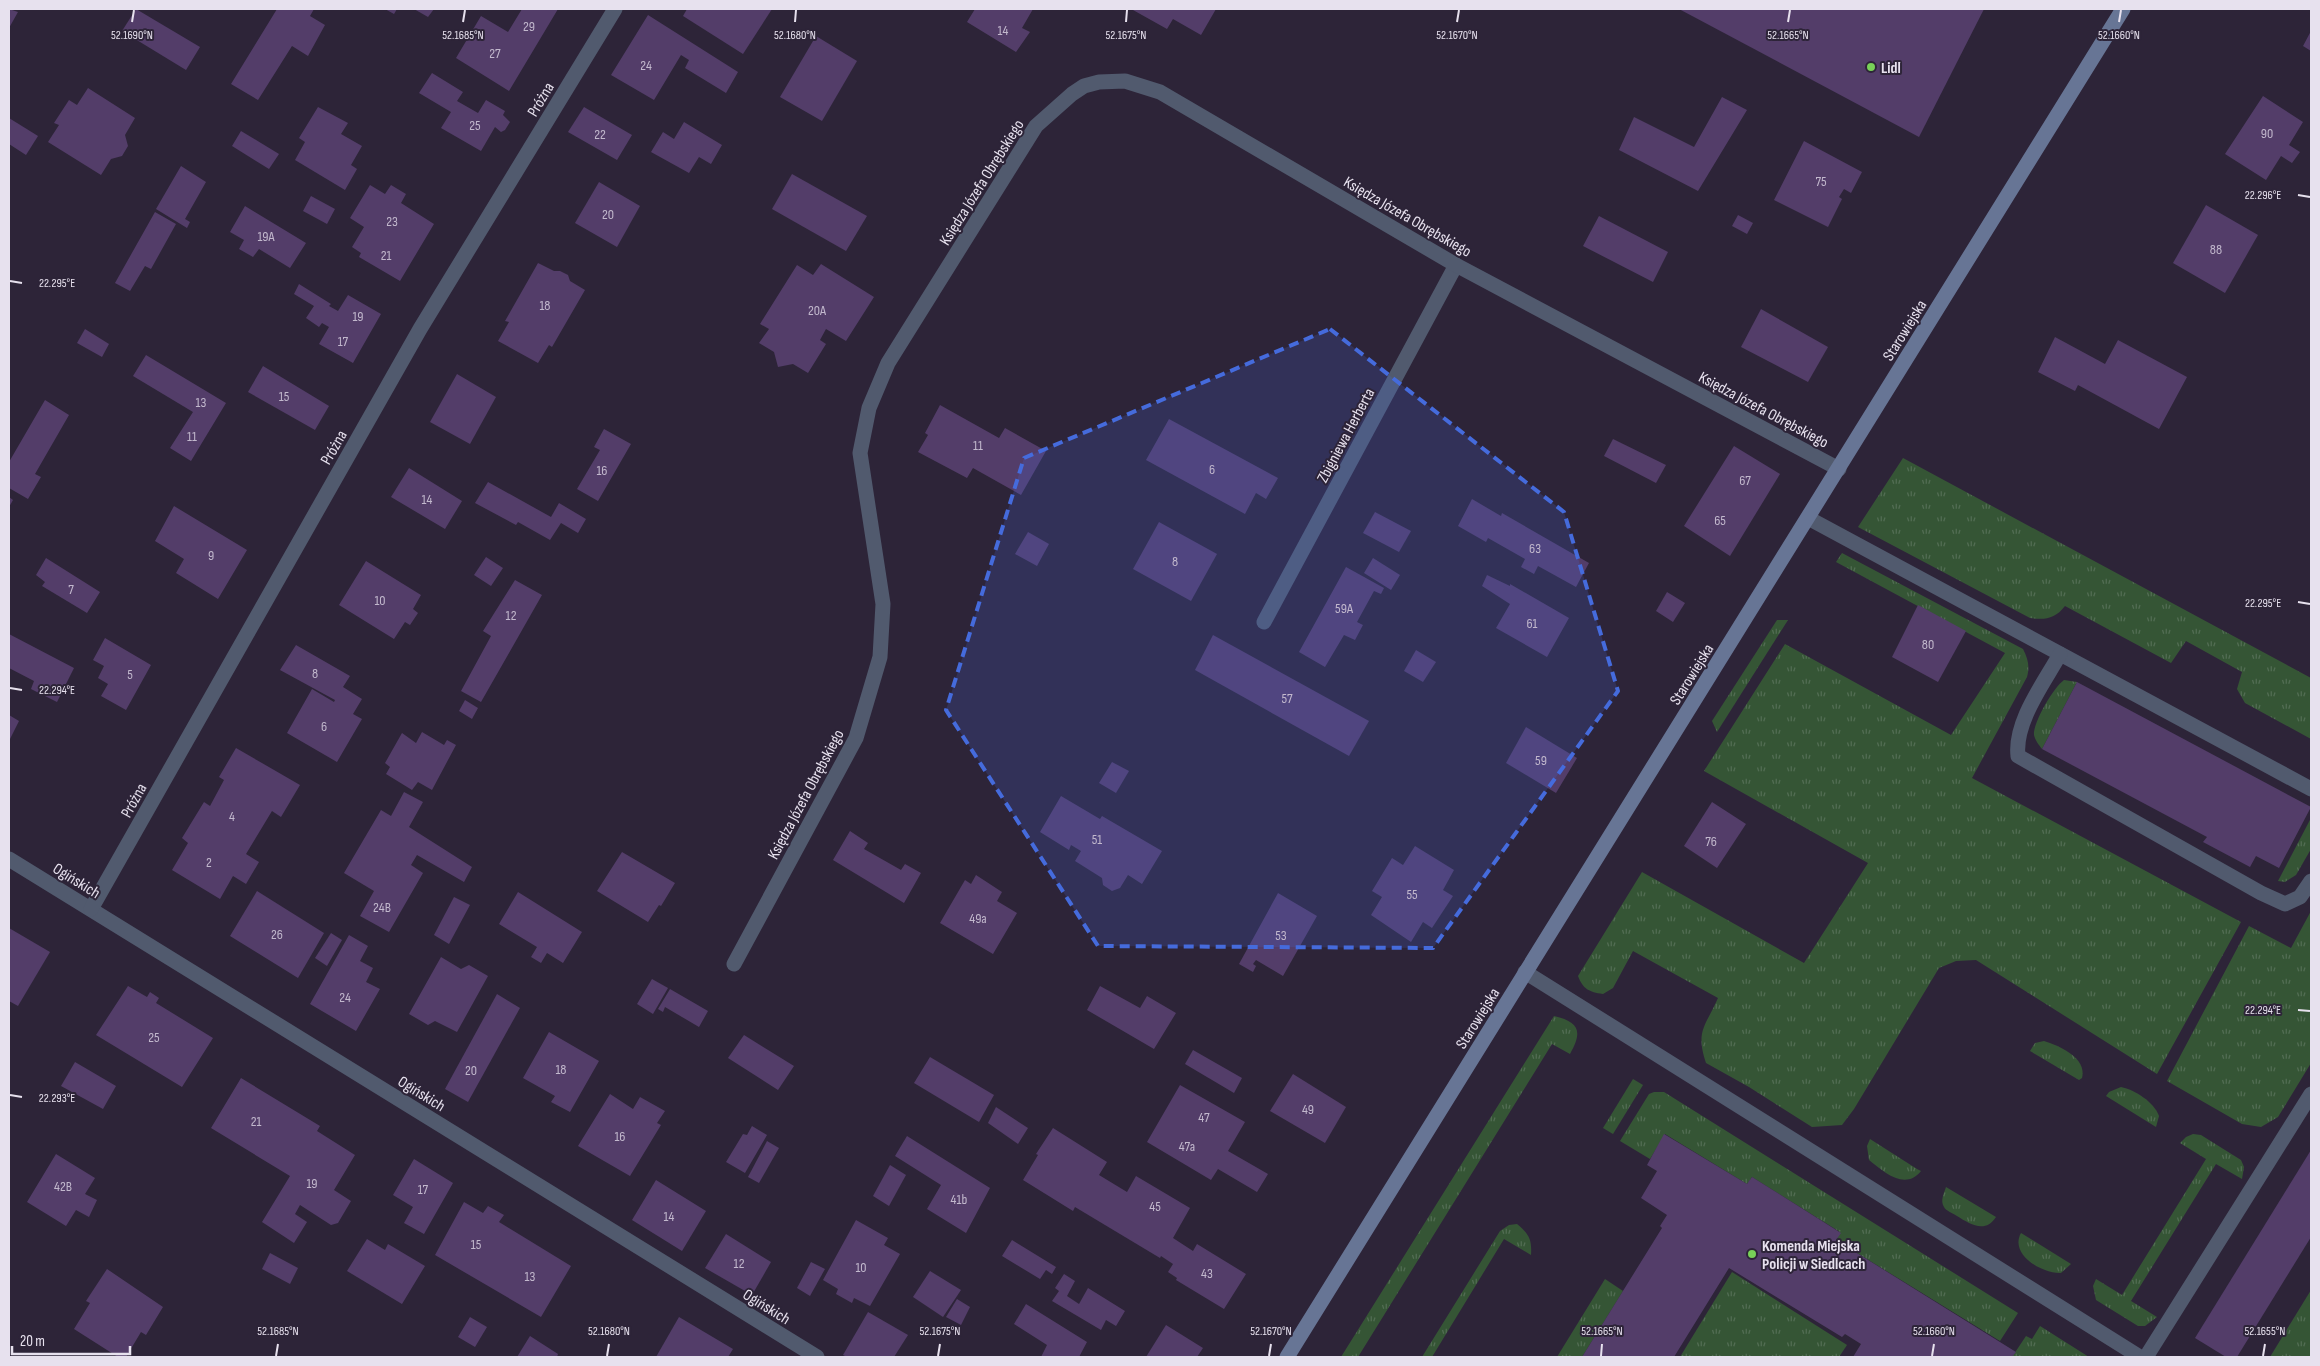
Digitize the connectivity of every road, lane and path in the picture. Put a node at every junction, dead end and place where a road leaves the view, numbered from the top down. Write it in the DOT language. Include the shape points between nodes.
graph roads {
  1 [pos="615,9"];
  2 [pos="2123,9"];
  3 [pos="1456,265"];
  4 [pos="1839,469"];
  5 [pos="1808,518"];
  6 [pos="1264,622"];
  7 [pos="2060,654"];
  8 [pos="2311,789"];
  9 [pos="9,859"];
  10 [pos="2311,881"];
  11 [pos="91,909"];
  12 [pos="734,964"];
  13 [pos="1525,972"];
  14 [pos="2311,1094"];
  15 [pos="817,1357"];
  16 [pos="1287,1357"];
  17 [pos="2140,1357"];
  18 [pos="2146,1357"];
  1 -- 11 [label="street, Próżna" via="420,329"];
  2 -- 4 [label="main road, Starowiejska"];
  3 -- 4 [label="street, Księdza Józefa Obrębskiego"];
  3 -- 6 [label="street, Zbigniewa Herberta"];
  3 -- 12 [label="street, Księdza Józefa Obrębskiego" via="1152,89 1126,81 1084,86 1036,126 888,363 870,408 860,453 883,604 880,657 856,738"];
  4 -- 5 [label="main road, Starowiejska"];
  5 -- 7 [label="street"];
  5 -- 13 [label="main road, Starowiejska"];
  7 -- 8 [label="street"];
  7 -- 10 [label="street" via="2020,726 2016,743 2018,756 2285,904 2300,897"];
  9 -- 11 [label="street, Ogińskich"];
  11 -- 15 [label="street, Ogińskich"];
  13 -- 16 [label="main road, Starowiejska"];
  13 -- 17 [label="street"];
  14 -- 18 [label="street"];
}
